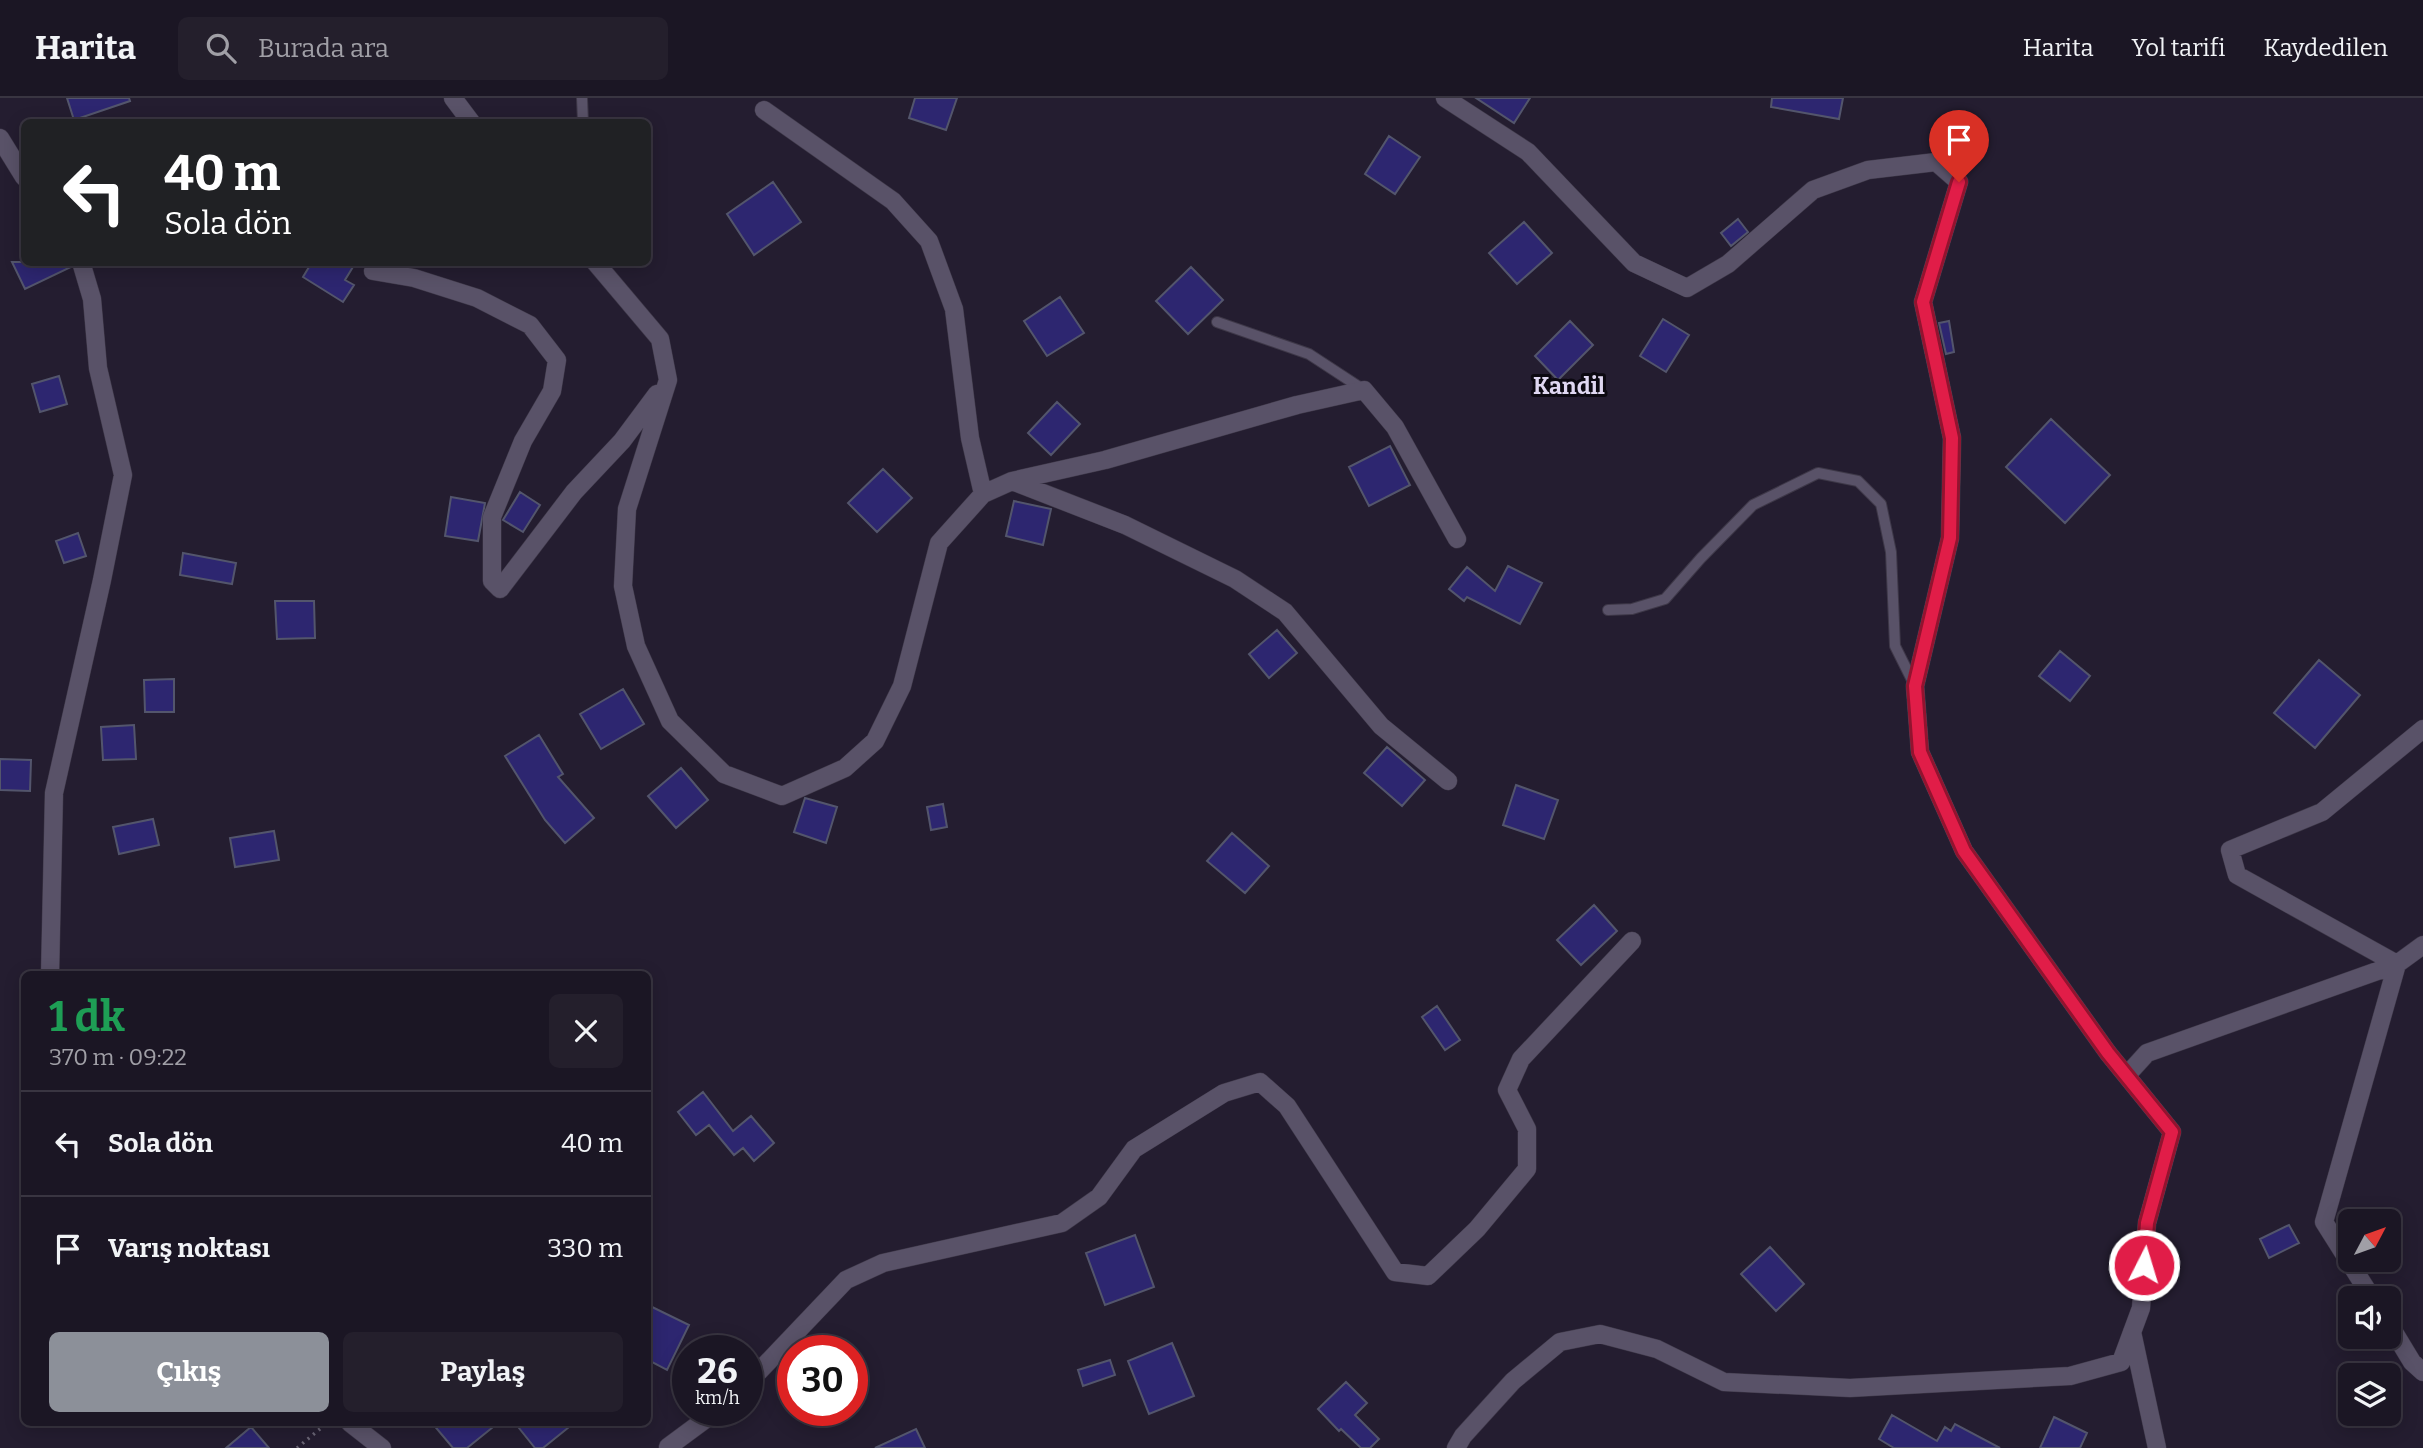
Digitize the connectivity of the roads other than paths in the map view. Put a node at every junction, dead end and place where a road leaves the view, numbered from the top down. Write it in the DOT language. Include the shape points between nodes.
graph roads {
  1 [pos="453,98"];
  2 [pos="582,98"];
  3 [pos="1445,98"];
  4 [pos="764,110"];
  5 [pos="469,119"];
  6 [pos="583,119"];
  7 [pos="0,138"];
  8 [pos="21,172"];
  9 [pos="82,266"];
  10 [pos="598,266"];
  11 [pos="373,271"];
  12 [pos="1217,321"];
  13 [pos="668,380"];
  14 [pos="1364,390"];
  15 [pos="1012,481"];
  16 [pos="983,494"];
  17 [pos="1457,539"];
  18 [pos="1608,610"];
  19 [pos="1915,686"];
  20 [pos="2423,729"];
  21 [pos="1448,780"];
  22 [pos="1632,941"];
  23 [pos="2423,945"];
  24 [pos="2397,964"];
  25 [pos="50,971"];
  26 [pos="2127,1076"];
  27 [pos="2364,1286"];
  28 [pos="2132,1332"];
  29 [pos="2401,1344"];
  30 [pos="763,1367"];
  31 [pos="2423,1372"];
  32 [pos="354,1426"];
  33 [pos="697,1426"];
  34 [pos="382,1448"];
  35 [pos="668,1448"];
  36 [pos="1456,1448"];
  37 [pos="2157,1448"];
  1 -- 5 [label="street"];
  2 -- 6 [label="lane"];
  3 -- 19 [label="street" via="1528,152 1634,263 1687,288 1728,264 1813,190 1868,170 1936,162 1959,182 1923,302 1952,438 1950,538"];
  4 -- 16 [label="street" via="893,201 929,241 954,309 970,438"];
  7 -- 8 [label="street"];
  9 -- 25 [label="street" via="92,299 97,368 122,475 54,793"];
  10 -- 13 [label="street" via="660,340"];
  11 -- 13 [label="street" via="414,278 477,298 530,325 557,360 552,391 523,441 492,517 492,581 500,589"];
  12 -- 14 [label="lane" via="1309,354"];
  13 -- 16 [label="street" via="626,509 623,586 636,646 670,721 724,774 782,796 845,768 876,741 902,686 939,543"];
  14 -- 15 [label="street"];
  14 -- 17 [label="street" via="1395,427"];
  15 -- 16 [label="street"];
  15 -- 21 [label="street" via="1125,525 1235,579 1285,612 1381,726"];
  18 -- 19 [label="lane" via="1632,609 1665,599 1753,505 1818,473 1858,481 1881,504 1891,552 1895,646"];
  19 -- 26 [label="street" via="1920,752 1964,851"];
  20 -- 24 [label="street" via="2322,812 2230,850 2237,876"];
  22 -- 30 [label="street" via="1521,1059 1507,1090 1527,1129 1527,1169 1477,1229 1428,1276 1395,1272 1287,1106 1260,1082 1224,1093 1134,1150 1099,1196 1062,1223 883,1263 846,1280"];
  23 -- 24 [label="street"];
  24 -- 26 [label="street" via="2147,1054"];
  24 -- 27 [label="street" via="2324,1222"];
  26 -- 28 [label="street" via="2172,1132 2147,1223 2141,1308"];
  28 -- 36 [label="street" via="2121,1362 2070,1376 1850,1388 1724,1382 1657,1349 1600,1334 1560,1342 1513,1381"];
  28 -- 37 [label="street"];
  29 -- 31 [label="street"];
  32 -- 34 [label="street"];
  33 -- 35 [label="street"];
}
